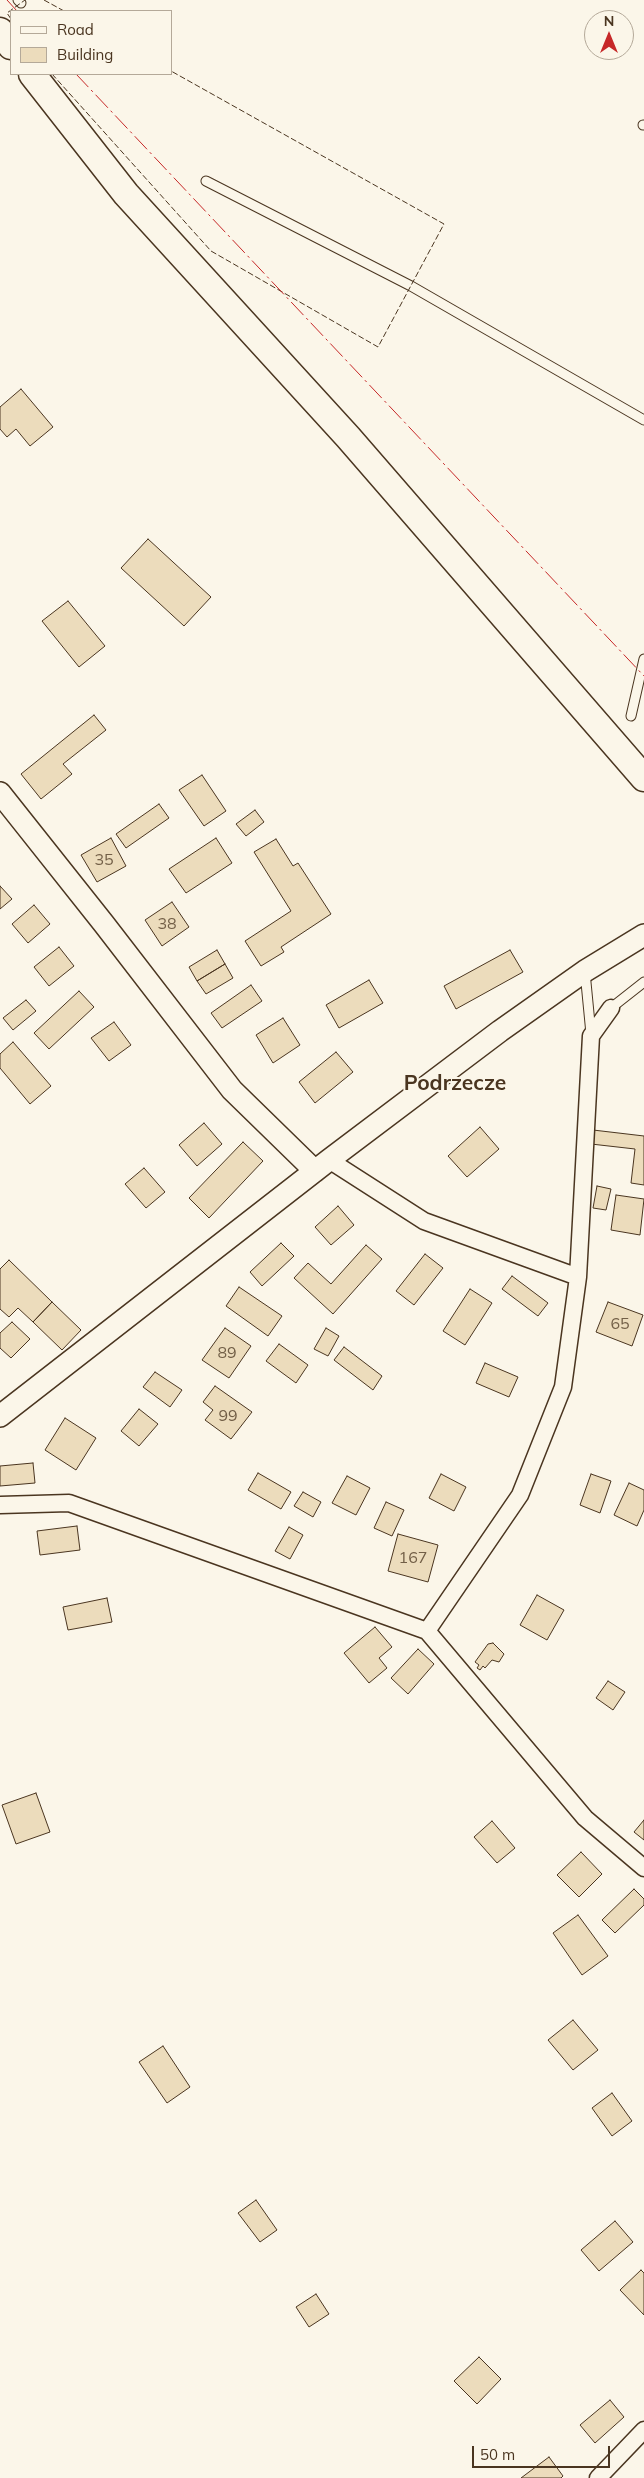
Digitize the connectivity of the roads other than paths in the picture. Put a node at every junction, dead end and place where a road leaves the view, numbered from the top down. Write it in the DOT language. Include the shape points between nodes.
graph roads {
  1 [pos="0,31"];
  2 [pos="10,45"];
  3 [pos="33,75"];
  4 [pos="206,181"];
  5 [pos="644,420"];
  6 [pos="644,659"];
  7 [pos="631,716"];
  8 [pos="644,778"];
  9 [pos="0,793"];
  10 [pos="641,934"];
  11 [pos="585,971"];
  12 [pos="644,982"];
  13 [pos="611,1008"];
  14 [pos="591,1036"];
  15 [pos="322,1165"];
  16 [pos="578,1277"];
  17 [pos="0,1416"];
  18 [pos="0,1505"];
  19 [pos="427,1631"];
  20 [pos="644,1868"];
  21 [pos="644,2430"];
  22 [pos="598,2478"];
  1 -- 2 [label="main road"];
  3 -- 8 [label="main road" via="126,194 348,437"];
  4 -- 5 [label="lane" via="411,286"];
  6 -- 7 [label="lane"];
  9 -- 15 [label="street" via="232,1090"];
  10 -- 11 [label="street"];
  11 -- 14 [label="lane"];
  11 -- 15 [label="street"];
  12 -- 13 [label="lane"];
  13 -- 14 [label="street"];
  14 -- 16 [label="street"];
  15 -- 16 [label="street" via="424,1221"];
  15 -- 17 [label="street"];
  16 -- 19 [label="street" via="563,1387 520,1494"];
  18 -- 19 [label="street" via="69,1503"];
  19 -- 20 [label="street" via="585,1818"];
  21 -- 22 [label="street"];
}
